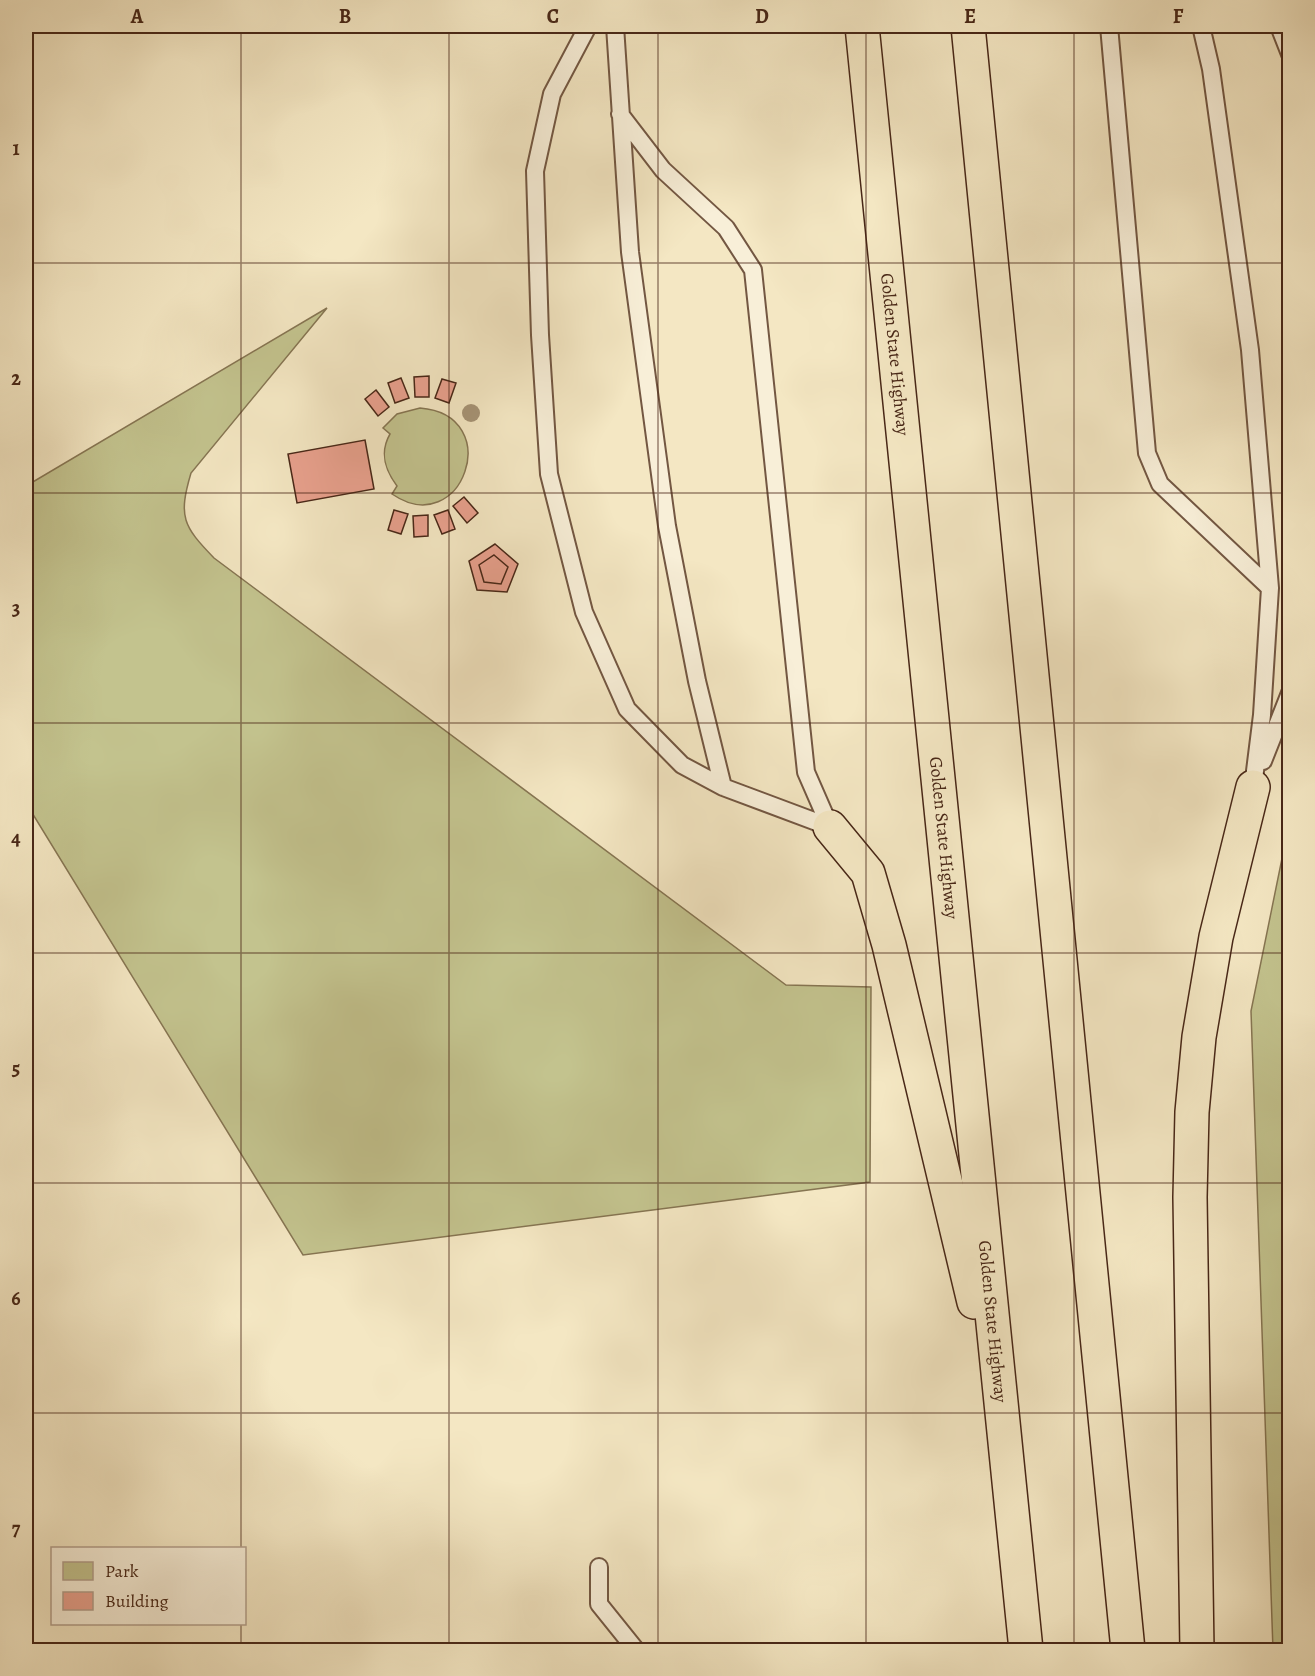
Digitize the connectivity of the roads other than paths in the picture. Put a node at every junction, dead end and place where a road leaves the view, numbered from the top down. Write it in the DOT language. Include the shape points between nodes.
graph roads {
  1 [pos="588,26"];
  2 [pos="615,26"];
  3 [pos="862,26"];
  4 [pos="968,26"];
  5 [pos="1109,26"];
  6 [pos="1202,26"];
  7 [pos="1279,26"];
  8 [pos="1290,54"];
  9 [pos="620,114"];
  10 [pos="1270,588"];
  11 [pos="1290,693"];
  12 [pos="723,787"];
  13 [pos="1253,787"];
  14 [pos="830,827"];
  15 [pos="1005,1430"];
  16 [pos="599,1567"];
  17 [pos="636,1650"];
  18 [pos="1026,1650"];
  19 [pos="1128,1650"];
  20 [pos="1197,1650"];
  1 -- 12 [label="lane" via="552,93 535,171 549,474 584,612 627,709 682,765"];
  2 -- 9 [label="lane"];
  3 -- 15 [label="highway, Golden State Highway"];
  4 -- 19 [label="highway"];
  5 -- 10 [label="lane" via="1148,453 1160,484"];
  6 -- 10 [label="lane" via="1250,350"];
  7 -- 8 [label="lane"];
  9 -- 12 [label="lane" via="630,252 667,525 697,681"];
  9 -- 14 [label="lane" via="663,170 726,228 753,270 806,772"];
  10 -- 13 [label="lane"];
  11 -- 13 [label="lane"];
  12 -- 14 [label="lane"];
  13 -- 20 [label="highway" via="1216,937 1199,1037 1192,1112"];
  14 -- 15 [label="highway" via="868,873 889,945"];
  15 -- 18 [label="highway, Golden State Highway"];
  16 -- 17 [label="lane" via="599,1604"];
}
